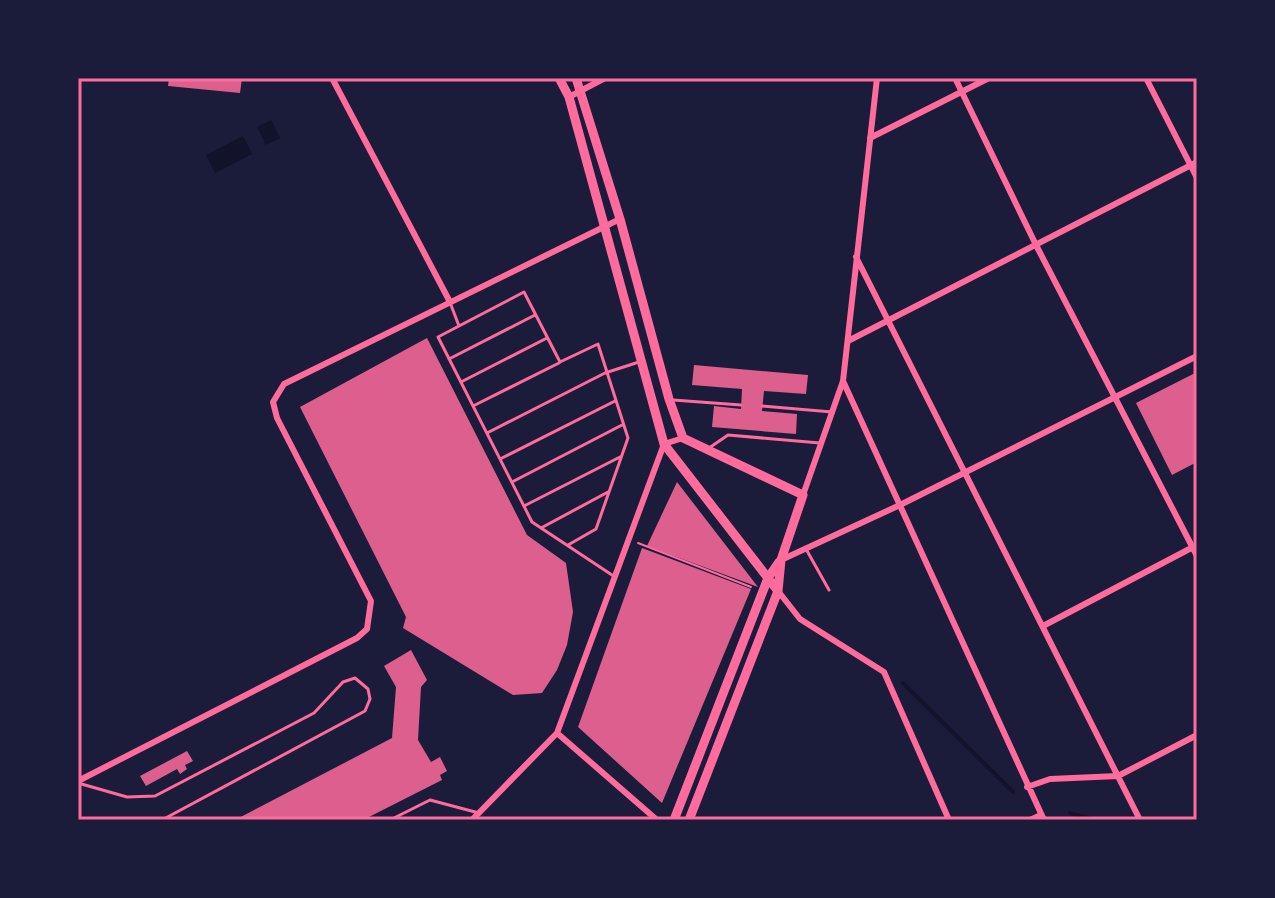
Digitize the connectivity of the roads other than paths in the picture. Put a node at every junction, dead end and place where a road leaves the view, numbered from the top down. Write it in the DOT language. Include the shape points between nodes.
graph roads {
  1 [pos="332,78"];
  2 [pos="559,78"];
  3 [pos="576,78"];
  4 [pos="605,78"];
  5 [pos="877,78"];
  6 [pos="955,78"];
  7 [pos="989,78"];
  8 [pos="1146,78"];
  9 [pos="582,90"];
  10 [pos="961,92"];
  11 [pos="569,97"];
  12 [pos="870,138"];
  13 [pos="1194,164"];
  14 [pos="1197,178"];
  15 [pos="620,219"];
  16 [pos="606,225"];
  17 [pos="1036,245"];
  18 [pos="856,257"];
  19 [pos="450,302"];
  20 [pos="536,315"];
  21 [pos="888,321"];
  22 [pos="459,326"];
  23 [pos="548,338"];
  24 [pos="848,341"];
  25 [pos="1197,356"];
  26 [pos="449,359"];
  27 [pos="642,361"];
  28 [pos="560,362"];
  29 [pos="605,373"];
  30 [pos="843,381"];
  31 [pos="461,382"];
  32 [pos="1116,397"];
  33 [pos="669,399"];
  34 [pos="615,401"];
  35 [pos="741,405"];
  36 [pos="473,406"];
  37 [pos="762,406"];
  38 [pos="832,412"];
  39 [pos="623,424"];
  40 [pos="487,433"];
  41 [pos="683,438"];
  42 [pos="820,443"];
  43 [pos="664,444"];
  44 [pos="705,450"];
  45 [pos="622,456"];
  46 [pos="500,459"];
  47 [pos="966,472"];
  48 [pos="512,482"];
  49 [pos="610,490"];
  50 [pos="803,495"];
  51 [pos="900,505"];
  52 [pos="524,506"];
  53 [pos="541,528"];
  54 [pos="568,545"];
  55 [pos="1195,546"];
  56 [pos="806,549"];
  57 [pos="1197,556"];
  58 [pos="781,560"];
  59 [pos="615,577"];
  60 [pos="768,578"];
  61 [pos="829,590"];
  62 [pos="778,591"];
  63 [pos="1043,626"];
  64 [pos="557,733"];
  65 [pos="1197,735"];
  66 [pos="1118,776"];
  67 [pos="78,782"];
  68 [pos="1027,787"];
  69 [pos="479,813"];
  70 [pos="1042,817"];
  71 [pos="162,820"];
  72 [pos="390,820"];
  73 [pos="472,820"];
  74 [pos="657,820"];
  75 [pos="674,820"];
  76 [pos="689,820"];
  77 [pos="949,820"];
  78 [pos="1030,820"];
  79 [pos="1140,820"];
  1 -- 19 [label="street"];
  2 -- 11 [label="main road"];
  3 -- 9 [label="main road"];
  4 -- 9 [label="street"];
  5 -- 12 [label="street"];
  6 -- 10 [label="street"];
  7 -- 10 [label="street"];
  8 -- 13 [label="street"];
  9 -- 11 [label="street"];
  9 -- 15 [label="main road"];
  10 -- 12 [label="street"];
  10 -- 17 [label="street"];
  11 -- 16 [label="main road"];
  12 -- 18 [label="street"];
  13 -- 14 [label="street"];
  13 -- 17 [label="street"];
  15 -- 16 [label="street"];
  15 -- 33 [label="main road"];
  16 -- 19 [label="street"];
  16 -- 27 [label="main road"];
  17 -- 21 [label="street"];
  17 -- 32 [label="street"];
  18 -- 21 [label="street"];
  18 -- 24 [label="street"];
  19 -- 22 [label="lane"];
  19 -- 67 [label="street" via="284,384 273,402 371,601 367,629"];
  20 -- 22 [label="lane" via="524,292"];
  20 -- 23 [label="lane"];
  20 -- 26 [label="lane"];
  21 -- 24 [label="street"];
  21 -- 47 [label="street"];
  22 -- 26 [label="lane" via="438,337"];
  23 -- 28 [label="lane"];
  23 -- 31 [label="lane"];
  24 -- 30 [label="street"];
  25 -- 32 [label="street"];
  26 -- 31 [label="lane"];
  27 -- 29 [label="lane"];
  27 -- 43 [label="main road"];
  28 -- 29 [label="lane" via="598,344"];
  28 -- 36 [label="lane"];
  29 -- 34 [label="lane"];
  29 -- 40 [label="lane"];
  30 -- 38 [label="street"];
  30 -- 51 [label="street"];
  31 -- 36 [label="lane"];
  32 -- 47 [label="street"];
  32 -- 55 [label="street"];
  33 -- 35 [label="lane"];
  33 -- 41 [label="main road"];
  34 -- 39 [label="lane"];
  34 -- 46 [label="lane"];
  36 -- 40 [label="lane"];
  37 -- 38 [label="lane"];
  38 -- 42 [label="street"];
  39 -- 45 [label="lane" via="628,438"];
  39 -- 48 [label="lane"];
  40 -- 46 [label="lane"];
  41 -- 43 [label="street"];
  41 -- 44 [label="main road"];
  42 -- 44 [label="lane" via="728,435"];
  42 -- 50 [label="street"];
  43 -- 59 [label="street"];
  43 -- 60 [label="main road"];
  44 -- 50 [label="main road"];
  45 -- 49 [label="lane"];
  45 -- 52 [label="lane"];
  46 -- 48 [label="lane"];
  47 -- 51 [label="street"];
  47 -- 63 [label="street"];
  48 -- 52 [label="lane"];
  49 -- 53 [label="lane"];
  49 -- 54 [label="lane" via="596,529"];
  50 -- 58 [label="main road"];
  51 -- 56 [label="street"];
  51 -- 68 [label="street"];
  52 -- 53 [label="lane"];
  53 -- 54 [label="lane"];
  54 -- 59 [label="lane"];
  55 -- 57 [label="street"];
  55 -- 63 [label="street"];
  56 -- 58 [label="street"];
  56 -- 61 [label="lane"];
  58 -- 60 [label="main road"];
  58 -- 62 [label="main road"];
  59 -- 64 [label="street"];
  60 -- 62 [label="main road"];
  60 -- 75 [label="main road"];
  62 -- 76 [label="main road"];
  62 -- 77 [label="street" via="800,619 884,672"];
  63 -- 66 [label="street"];
  64 -- 69 [label="street"];
  64 -- 74 [label="street"];
  65 -- 66 [label="street"];
  66 -- 68 [label="street" via="1050,779"];
  66 -- 79 [label="street"];
  67 -- 71 [label="lane" via="127,797 155,796 314,713 343,682 355,678 368,689 365,711"];
  68 -- 70 [label="street"];
  69 -- 72 [label="lane" via="430,800"];
  69 -- 73 [label="street"];
  70 -- 78 [label="street"];
}
